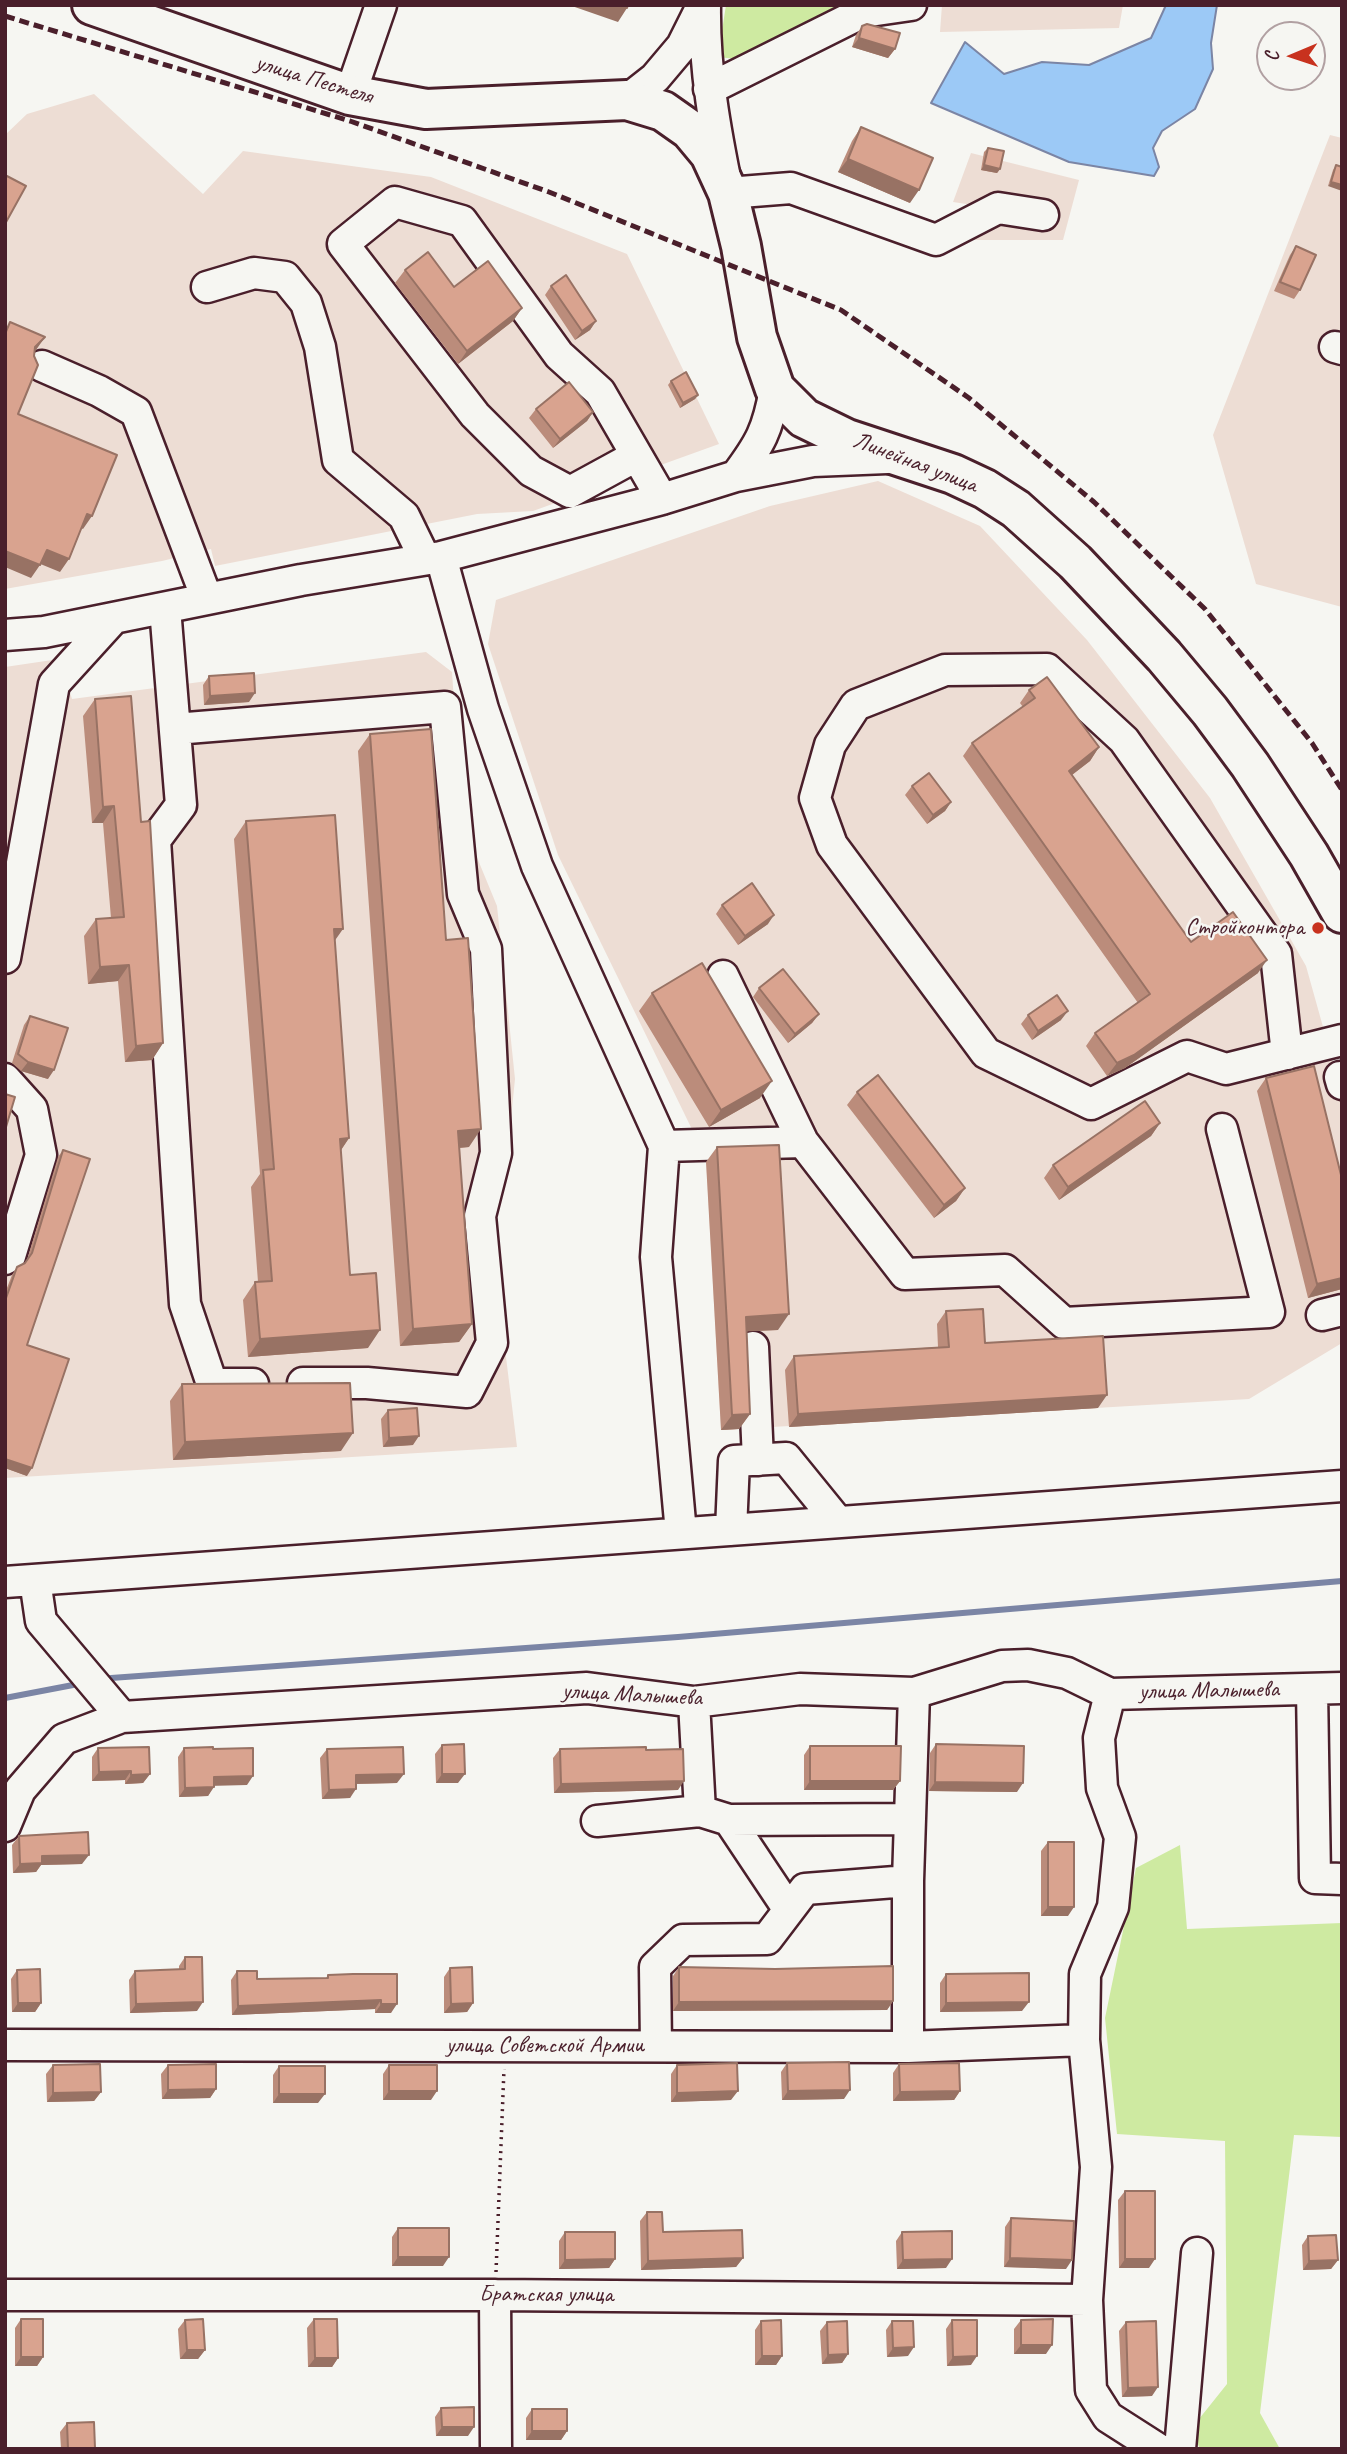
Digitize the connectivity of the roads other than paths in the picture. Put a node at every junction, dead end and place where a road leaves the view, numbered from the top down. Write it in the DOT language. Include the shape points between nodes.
graph roads {
  1 [pos="381,5"];
  2 [pos="704,5"];
  3 [pos="911,5"];
  4 [pos="94,6"];
  5 [pos="709,89"];
  6 [pos="350,95"];
  7 [pos="627,100"];
  8 [pos="728,193"];
  9 [pos="1043,215"];
  10 [pos="207,287"];
  11 [pos="43,366"];
  12 [pos="775,389"];
  13 [pos="636,456"];
  14 [pos="902,457"];
  15 [pos="736,476"];
  16 [pos="662,499"];
  17 [pos="433,558"];
  18 [pos="207,599"];
  19 [pos="165,607"];
  20 [pos="114,618"];
  21 [pos="5,635"];
  22 [pos="175,729"];
  23 [pos="1342,913"];
  24 [pos="5,958"];
  25 [pos="723,976"];
  26 [pos="1342,1040"];
  27 [pos="1287,1054"];
  28 [pos="5,1079"];
  29 [pos="1222,1129"];
  30 [pos="803,1142"];
  31 [pos="664,1146"];
  32 [pos="5,1259"];
  33 [pos="753,1347"];
  34 [pos="758,1460"];
  35 [pos="1342,1486"];
  36 [pos="838,1522"];
  37 [pos="732,1530"];
  38 [pos="681,1533"];
  39 [pos="35,1580"];
  40 [pos="5,1582"];
  41 [pos="1342,1688"];
  42 [pos="1311,1689"];
  43 [pos="914,1693"];
  44 [pos="1110,1694"];
  45 [pos="694,1702"];
  46 [pos="122,1717"];
  47 [pos="700,1811"];
  48 [pos="909,1819"];
  49 [pos="729,1820"];
  50 [pos="597,1821"];
  51 [pos="5,1826"];
  52 [pos="1342,1879"];
  53 [pos="908,1881"];
  54 [pos="789,1910"];
  55 [pos="1084,2040"];
  56 [pos="5,2045"];
  57 [pos="656,2046"];
  58 [pos="908,2048"];
  59 [pos="1197,2253"];
  60 [pos="5,2295"];
  61 [pos="495,2295"];
  62 [pos="1087,2300"];
  63 [pos="496,2449"];
  64 [pos="1158,2449"];
  65 [pos="1180,2449"];
  1 -- 6 [label="street"];
  2 -- 5 [label="street"];
  2 -- 7 [label="street" via="682,46 655,78"];
  3 -- 5 [label="street" via="863,12"];
  4 -- 6 [label="main road, улица Пестеля"];
  5 -- 8 [label="street"];
  6 -- 7 [label="main road, улица Пестеля" via="426,109"];
  7 -- 8 [label="main road, Линейная улица" via="663,111 690,130 710,154"];
  8 -- 9 [label="street" via="791,188 936,240 998,208"];
  8 -- 12 [label="main road, Линейная улица" via="757,337"];
  10 -- 17 [label="street" via="254,272 285,277 306,303 320,346 338,460 404,516"];
  11 -- 18 [label="street" via="136,412"];
  12 -- 14 [label="main road, Линейная улица" via="804,418"];
  12 -- 15 [label="street" via="759,445"];
  13 -- 13 [label="street" via="570,492 531,471 475,415 343,244 395,202 462,220 559,355 600,392"];
  13 -- 16 [label="street"];
  14 -- 15 [label="street" via="813,461"];
  14 -- 23 [label="main road, Линейная улица" via="985,489 1016,509 1075,562 1210,710 1309,855"];
  15 -- 16 [label="street"];
  16 -- 17 [label="street"];
  17 -- 18 [label="street"];
  17 -- 31 [label="street" via="537,866"];
  18 -- 19 [label="street"];
  19 -- 20 [label="street"];
  19 -- 22 [label="street"];
  20 -- 21 [label="street"];
  20 -- 24 [label="street" via="54,684"];
  22 -- 22 [label="street" via="181,805 155,840 185,1304 212,1384 367,1383 467,1392 492,1343 480,1216 496,1153 486,949 463,894 445,707"];
  25 -- 30 [label="street"];
  26 -- 27 [label="street"];
  27 -- 27 [label="street" via="1226,1069 1187,1056 1091,1104 986,1053 832,845 815,798 831,745 856,705 945,670 1047,669 1124,740 1276,954"];
  28 -- 32 [label="street" via="32,1109 41,1155 10,1256"];
  29 -- 30 [label="street" via="1269,1312 1064,1323 1005,1270 905,1274"];
  30 -- 31 [label="street"];
  31 -- 38 [label="street" via="656,1257"];
  33 -- 34 [label="street"];
  34 -- 36 [label="street" via="786,1458"];
  34 -- 37 [label="street" via="734,1461"];
  35 -- 36 [label="street"];
  36 -- 37 [label="street"];
  37 -- 38 [label="street"];
  38 -- 39 [label="street"];
  39 -- 40 [label="street"];
  39 -- 46 [label="street" via="41,1621"];
  41 -- 42 [label="street, улица Малышева"];
  42 -- 44 [label="street, улица Малышева"];
  42 -- 52 [label="street" via="1315,1878"];
  43 -- 44 [label="street, улица Малышева" via="1002,1666 1028,1665 1067,1673"];
  43 -- 45 [label="street, улица Малышева" via="800,1689"];
  43 -- 48 [label="street"];
  44 -- 55 [label="street" via="1099,1738 1102,1788 1120,1838 1113,1907 1085,1974"];
  45 -- 46 [label="street, улица Малышева" via="587,1688"];
  45 -- 47 [label="street"];
  46 -- 51 [label="street, улица Малышева" via="64,1739 20,1790"];
  47 -- 49 [label="street"];
  47 -- 50 [label="street"];
  48 -- 49 [label="street"];
  48 -- 53 [label="street"];
  49 -- 54 [label="street"];
  53 -- 54 [label="street" via="805,1889"];
  53 -- 58 [label="street"];
  54 -- 57 [label="street" via="767,1939 683,1940 656,1967"];
  55 -- 58 [label="street, улица Советской Армии"];
  55 -- 62 [label="street" via="1096,2167"];
  56 -- 57 [label="street, улица Советской Армии"];
  57 -- 58 [label="street, улица Советской Армии"];
  59 -- 65 [label="street"];
  60 -- 61 [label="street, Братская улица"];
  61 -- 62 [label="street, Братская улица"];
  61 -- 63 [label="street"];
  62 -- 64 [label="street" via="1091,2390 1108,2417"];
}
